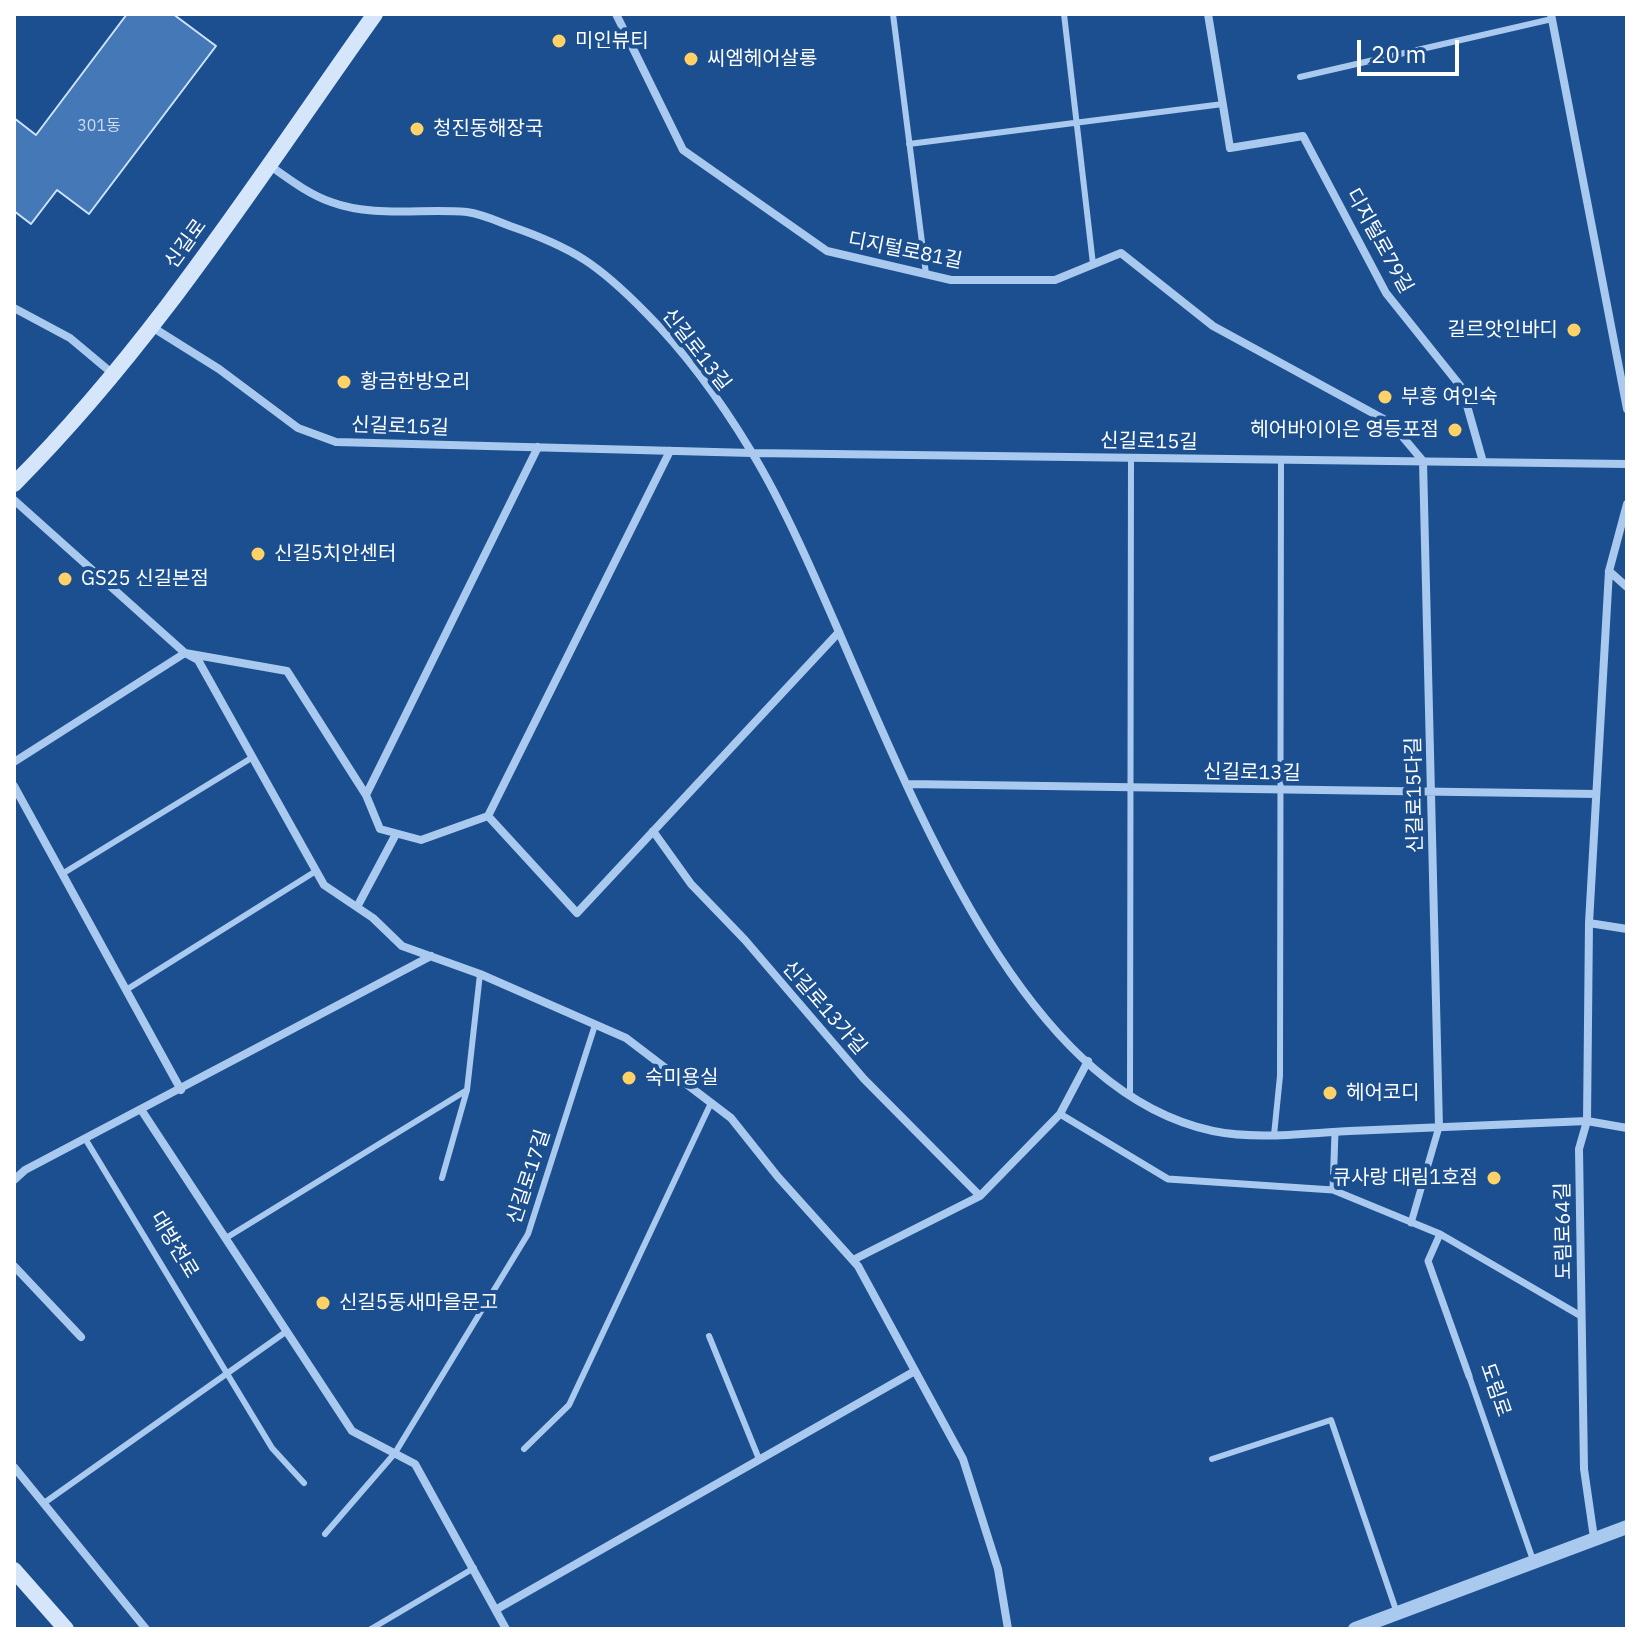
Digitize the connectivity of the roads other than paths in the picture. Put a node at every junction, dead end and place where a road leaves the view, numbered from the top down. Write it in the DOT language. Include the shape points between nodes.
graph roads {
  1 [pos="375,14"];
  2 [pos="616,14"];
  3 [pos="893,14"];
  4 [pos="1064,14"];
  5 [pos="1208,14"];
  6 [pos="1551,16"];
  7 [pos="1300,77"];
  8 [pos="1223,104"];
  9 [pos="1077,123"];
  10 [pos="909,144"];
  11 [pos="268,164"];
  12 [pos="1093,264"];
  13 [pos="926,274"];
  14 [pos="14,308"];
  15 [pos="152,327"];
  16 [pos="114,375"];
  17 [pos="1627,409"];
  18 [pos="538,447"];
  19 [pos="670,451"];
  20 [pos="752,453"];
  21 [pos="1131,457"];
  22 [pos="1281,460"];
  23 [pos="1423,461"];
  24 [pos="1483,462"];
  25 [pos="1627,464"];
  26 [pos="14,484"];
  27 [pos="14,500"];
  28 [pos="1627,504"];
  29 [pos="1609,571"];
  30 [pos="1627,587"];
  31 [pos="839,632"];
  32 [pos="185,653"];
  33 [pos="253,757"];
  34 [pos="14,762"];
  35 [pos="907,784"];
  36 [pos="14,786"];
  37 [pos="1131,787"];
  38 [pos="1280,789"];
  39 [pos="1431,792"];
  40 [pos="1596,794"];
  41 [pos="366,795"];
  42 [pos="17,799"];
  43 [pos="488,816"];
  44 [pos="653,831"];
  45 [pos="396,834"];
  46 [pos="316,871"];
  47 [pos="62,874"];
  48 [pos="357,907"];
  49 [pos="1589,923"];
  50 [pos="1627,929"];
  51 [pos="431,956"];
  52 [pos="480,974"];
  53 [pos="126,990"];
  54 [pos="595,1025"];
  55 [pos="1088,1061"];
  56 [pos="181,1090"];
  57 [pos="467,1090"];
  58 [pos="1130,1095"];
  59 [pos="711,1103"];
  60 [pos="142,1111"];
  61 [pos="1060,1114"];
  62 [pos="1587,1121"];
  63 [pos="1439,1127"];
  64 [pos="1627,1128"];
  65 [pos="1335,1132"];
  66 [pos="1274,1135"];
  67 [pos="86,1140"];
  68 [pos="442,1178"];
  69 [pos="14,1180"];
  70 [pos="1333,1190"];
  71 [pos="980,1196"];
  72 [pos="1411,1223"];
  73 [pos="1440,1234"];
  74 [pos="226,1238"];
  75 [pos="853,1260"];
  76 [pos="14,1266"];
  77 [pos="1581,1316"];
  78 [pos="287,1331"];
  79 [pos="709,1336"];
  80 [pos="81,1337"];
  81 [pos="227,1371"];
  82 [pos="915,1371"];
  83 [pos="1469,1376"];
  84 [pos="524,1449"];
  85 [pos="395,1453"];
  86 [pos="759,1459"];
  87 [pos="1212,1459"];
  88 [pos="14,1467"];
  89 [pos="304,1483"];
  90 [pos="44,1503"];
  91 [pos="1627,1527"];
  92 [pos="325,1534"];
  93 [pos="1594,1538"];
  94 [pos="1533,1560"];
  95 [pos="474,1568"];
  96 [pos="14,1570"];
  97 [pos="497,1609"];
  98 [pos="1397,1613"];
  99 [pos="66,1629"];
  100 [pos="146,1629"];
  101 [pos="371,1629"];
  102 [pos="506,1629"];
  103 [pos="1008,1629"];
  104 [pos="1355,1629"];
  1 -- 11 [label="main road, 신길로"];
  2 -- 13 [label="street, 디지털로81길" via="683,150 827,251"];
  3 -- 10 [label="lane"];
  4 -- 9 [label="lane"];
  5 -- 8 [label="street, 디지털로79길"];
  6 -- 7 [label="lane"];
  6 -- 17 [label="street"];
  8 -- 9 [label="lane"];
  8 -- 24 [label="street, 디지털로79길" via="1230,148 1303,136 1386,293 1462,388"];
  9 -- 10 [label="lane"];
  9 -- 12 [label="lane"];
  10 -- 13 [label="lane"];
  11 -- 15 [label="main road, 신길로"];
  11 -- 20 [label="street, 신길로13길" via="336,205 472,212 565,245 599,268 649,316 706,384"];
  12 -- 13 [label="street, 디지털로81길" via="1055,280 951,280"];
  12 -- 23 [label="street, 디지털로81길" via="1121,253 1213,326 1391,423"];
  14 -- 16 [label="street" via="70,338"];
  15 -- 16 [label="main road, 신길로"];
  15 -- 18 [label="street, 신길로15길" via="298,428 336,442"];
  16 -- 26 [label="main road, 신길로"];
  18 -- 19 [label="street, 신길로15길"];
  18 -- 41 [label="street"];
  19 -- 20 [label="street, 신길로15길"];
  19 -- 43 [label="street"];
  20 -- 21 [label="street, 신길로15길"];
  20 -- 31 [label="street, 신길로13길"];
  21 -- 22 [label="street, 신길로15길"];
  21 -- 37 [label="lane"];
  22 -- 23 [label="street, 신길로15길"];
  22 -- 38 [label="lane"];
  23 -- 24 [label="street, 신길로15길"];
  23 -- 39 [label="street, 신길로15다길"];
  24 -- 25 [label="street, 신길로15길"];
  27 -- 32 [label="street"];
  28 -- 29 [label="street, 도림로64길"];
  29 -- 30 [label="street"];
  29 -- 40 [label="street, 도림로64길"];
  31 -- 35 [label="street, 신길로13길"];
  31 -- 44 [label="street"];
  32 -- 33 [label="street" via="198,660"];
  32 -- 34 [label="street"];
  32 -- 41 [label="street" via="287,671"];
  33 -- 46 [label="street"];
  33 -- 47 [label="lane"];
  35 -- 37 [label="street, 신길로13길"];
  35 -- 55 [label="street, 신길로13길" via="997,954 1045,1019"];
  36 -- 42 [label="street"];
  37 -- 38 [label="street, 신길로13길"];
  37 -- 58 [label="lane"];
  38 -- 39 [label="street, 신길로13길"];
  38 -- 66 [label="lane" via="1280,1076"];
  39 -- 40 [label="street, 신길로13길"];
  39 -- 63 [label="street, 신길로15다길"];
  40 -- 49 [label="street, 도림로64길"];
  41 -- 45 [label="street" via="380,829"];
  42 -- 47 [label="street"];
  43 -- 44 [label="street" via="577,913"];
  43 -- 45 [label="street" via="421,840"];
  44 -- 71 [label="street, 신길로13가길" via="691,884 864,1079"];
  45 -- 48 [label="street"];
  46 -- 48 [label="street" via="324,885"];
  46 -- 53 [label="lane"];
  47 -- 53 [label="street"];
  48 -- 51 [label="street" via="402,946"];
  49 -- 50 [label="street"];
  49 -- 62 [label="street, 도림로64길"];
  51 -- 52 [label="street"];
  51 -- 56 [label="street"];
  52 -- 54 [label="street"];
  52 -- 57 [label="lane"];
  53 -- 56 [label="street"];
  54 -- 59 [label="street" via="626,1038"];
  54 -- 85 [label="lane, 신길로17길" via="528,1234"];
  55 -- 58 [label="street, 신길로13길"];
  55 -- 61 [label="street"];
  56 -- 60 [label="street"];
  57 -- 68 [label="lane"];
  57 -- 74 [label="lane"];
  58 -- 66 [label="street, 신길로13길" via="1162,1116 1217,1132"];
  59 -- 75 [label="street" via="731,1118"];
  59 -- 84 [label="lane" via="569,1405"];
  60 -- 67 [label="street"];
  60 -- 74 [label="street"];
  61 -- 70 [label="street" via="1168,1179"];
  61 -- 71 [label="street"];
  62 -- 63 [label="street, 신길로13길"];
  62 -- 64 [label="street, 신길로13길"];
  62 -- 77 [label="street, 도림로64길" via="1579,1149"];
  63 -- 65 [label="street, 신길로13길"];
  63 -- 72 [label="street"];
  65 -- 66 [label="street, 신길로13길"];
  65 -- 70 [label="street"];
  67 -- 69 [label="street"];
  67 -- 81 [label="lane, 대방천로"];
  70 -- 72 [label="street"];
  71 -- 75 [label="street"];
  72 -- 73 [label="street"];
  73 -- 77 [label="street"];
  73 -- 83 [label="street, 도림로" via="1428,1261"];
  74 -- 78 [label="street"];
  75 -- 82 [label="street"];
  76 -- 80 [label="street"];
  77 -- 93 [label="street, 도림로64길" via="1584,1469"];
  78 -- 81 [label="lane"];
  78 -- 85 [label="street" via="352,1431"];
  79 -- 86 [label="lane"];
  81 -- 89 [label="lane, 대방천로" via="272,1448"];
  81 -- 90 [label="lane"];
  82 -- 86 [label="street"];
  82 -- 103 [label="street" via="963,1459 998,1569"];
  83 -- 94 [label="lane, 도림로"];
  85 -- 92 [label="lane, 신길로17길"];
  85 -- 95 [label="street" via="415,1464"];
  86 -- 97 [label="street"];
  87 -- 98 [label="lane" via="1331,1420"];
  88 -- 90 [label="street"];
  90 -- 100 [label="street"];
  91 -- 93 [label="street"];
  93 -- 94 [label="street"];
  94 -- 98 [label="street"];
  95 -- 97 [label="street"];
  95 -- 101 [label="lane"];
  96 -- 99 [label="main road"];
  97 -- 102 [label="street"];
  98 -- 104 [label="street"];
}
